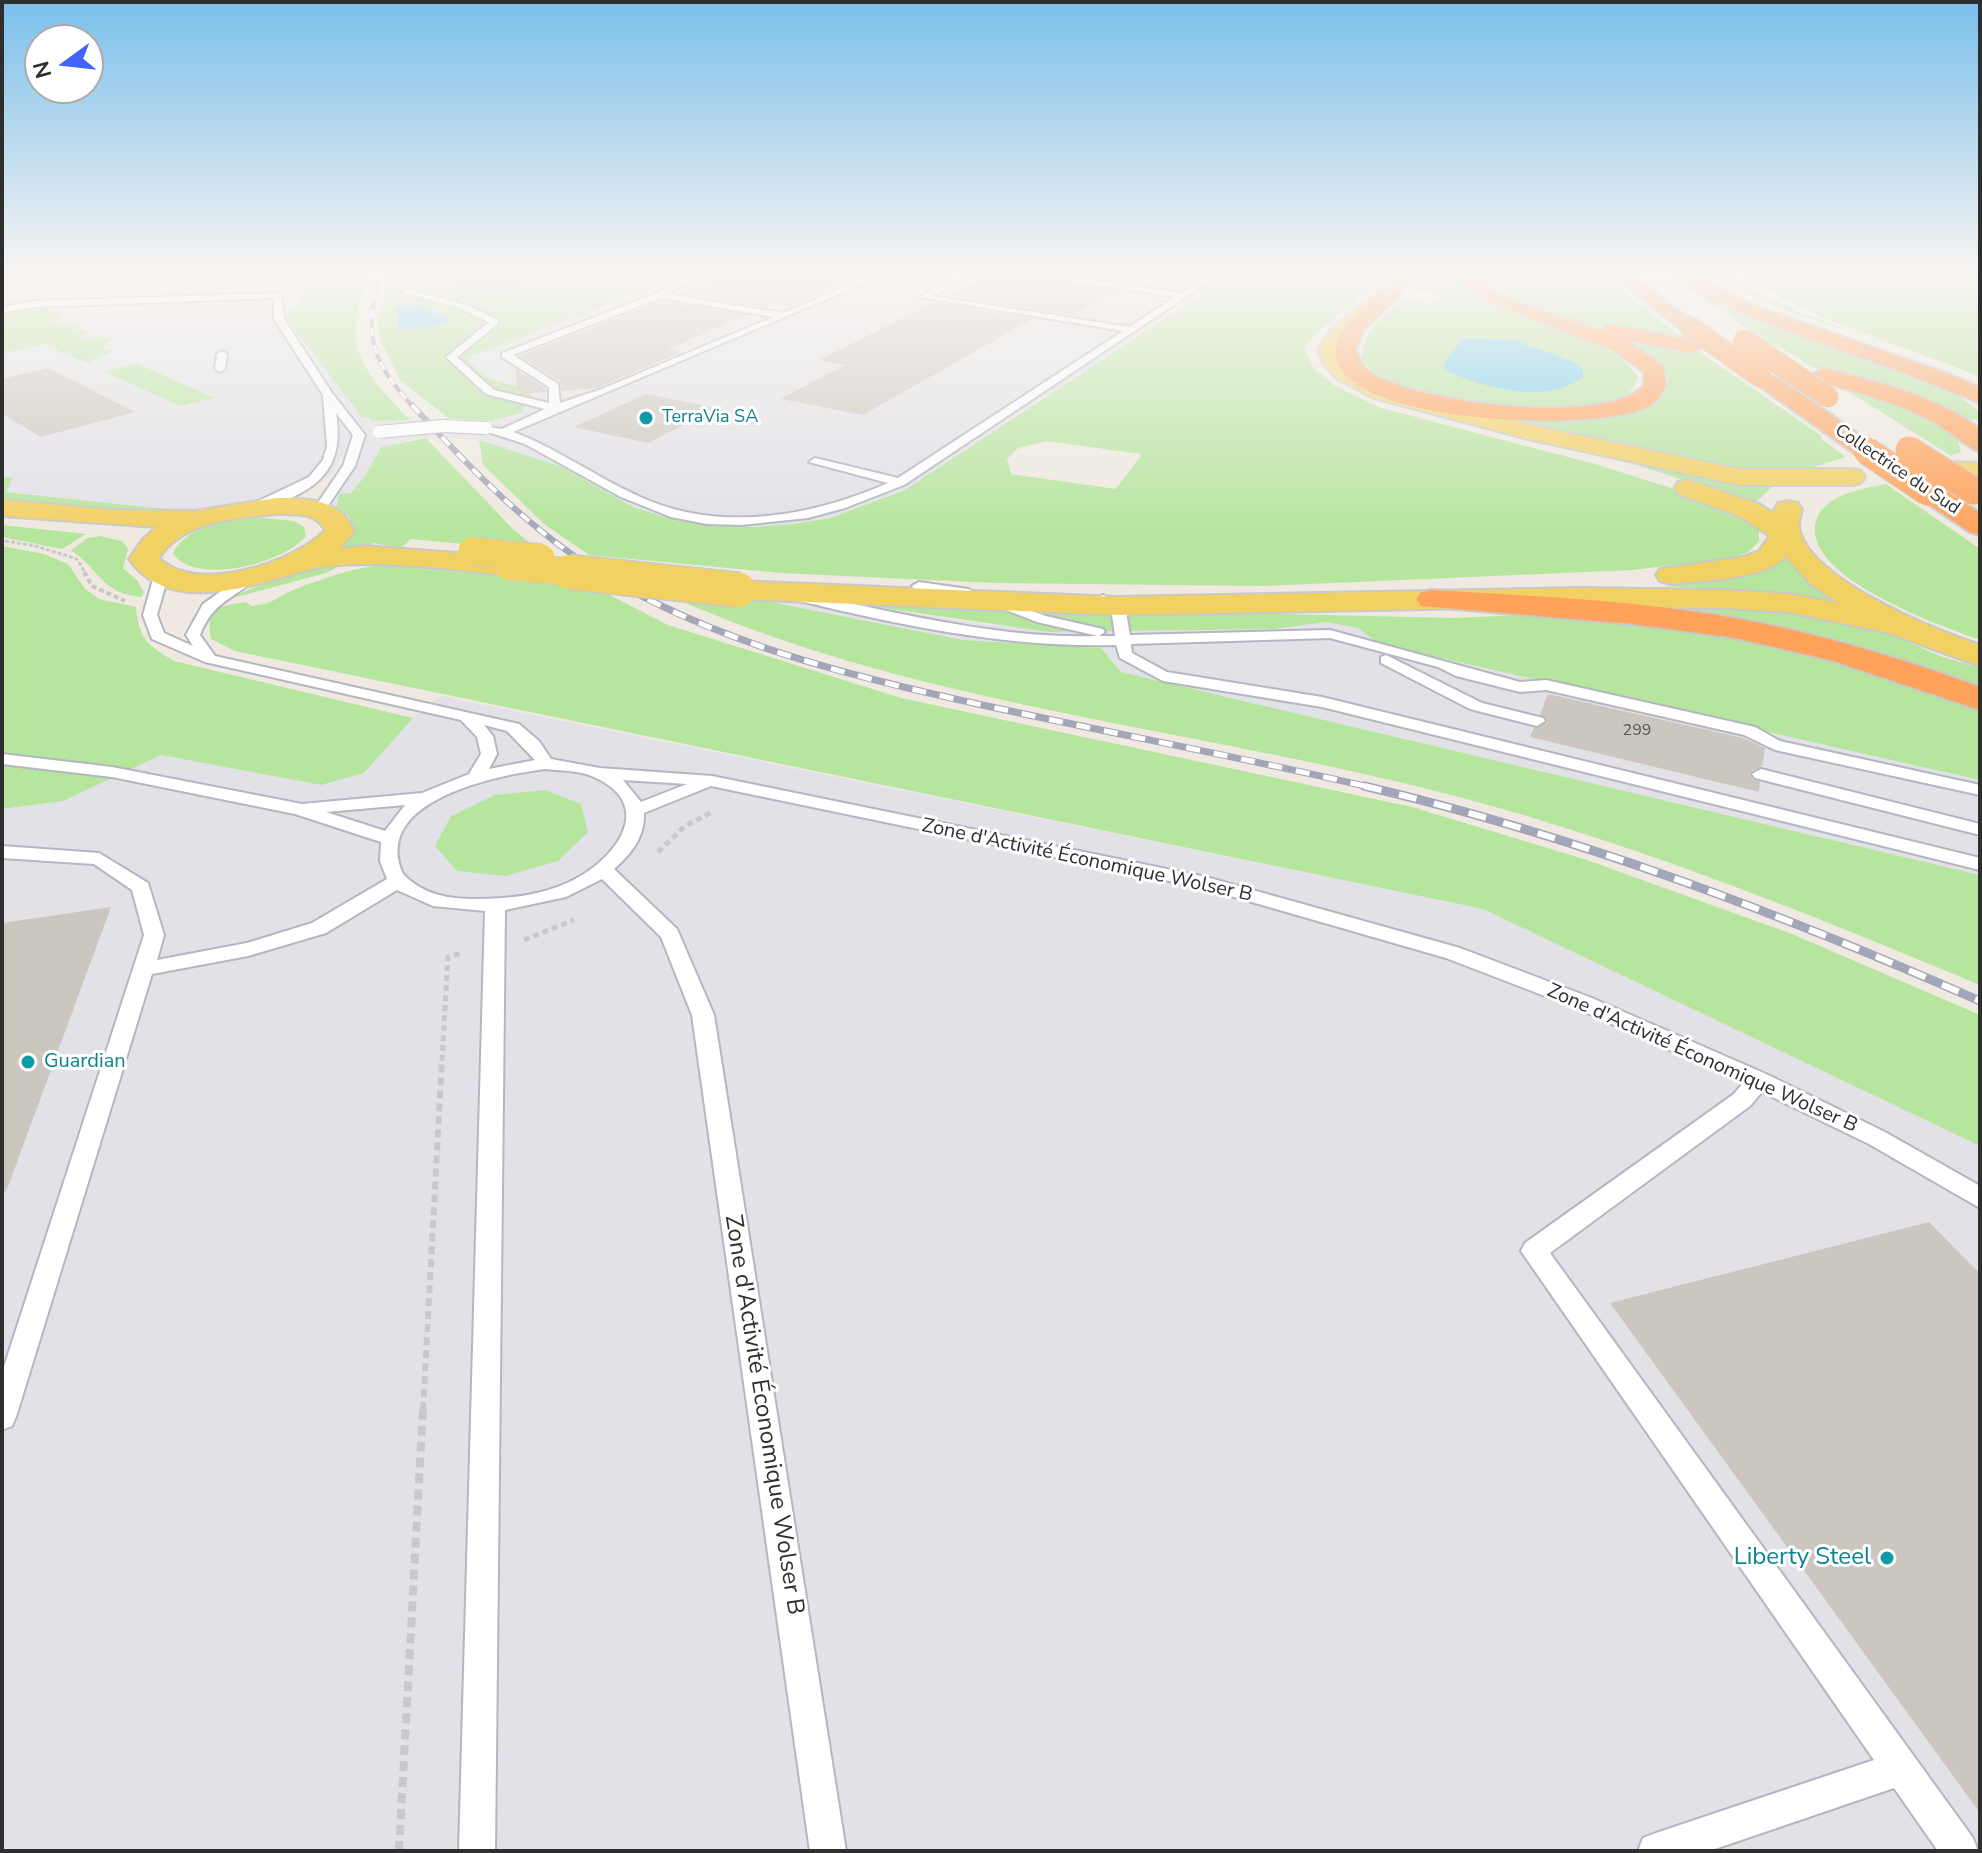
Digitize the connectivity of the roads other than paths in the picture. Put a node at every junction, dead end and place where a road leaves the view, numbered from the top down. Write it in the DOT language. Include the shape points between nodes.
graph roads {
  1 [pos="221,360"];
  2 [pos="306,360"];
  3 [pos="455,360"];
  4 [pos="514,360"];
  5 [pos="679,360"];
  6 [pos="1085,360"];
  7 [pos="1321,360"];
  8 [pos="1333,360"];
  9 [pos="1347,360"];
  10 [pos="1642,360"];
  11 [pos="1739,360"];
  12 [pos="1781,360"];
  13 [pos="1891,360"];
  14 [pos="220,369"];
  15 [pos="1949,381"];
  16 [pos="1825,386"];
  17 [pos="328,395"];
  18 [pos="1980,396"];
  19 [pos="1980,403"];
  20 [pos="555,408"];
  21 [pos="504,432"];
  22 [pos="359,435"];
  23 [pos="1876,438"];
  24 [pos="334,443"];
  25 [pos="1980,444"];
  26 [pos="815,462"];
  27 [pos="1977,476"];
  28 [pos="1852,477"];
  29 [pos="1930,480"];
  30 [pos="900,482"];
  31 [pos="2,508"];
  32 [pos="250,508"];
  33 [pos="319,510"];
  34 [pos="200,519"];
  35 [pos="2,520"];
  36 [pos="1980,526"];
  37 [pos="340,531"];
  38 [pos="1784,535"];
  39 [pos="149,548"];
  40 [pos="303,562"];
  41 [pos="161,576"];
  42 [pos="249,578"];
  43 [pos="919,586"];
  44 [pos="776,592"];
  45 [pos="1432,599"];
  46 [pos="995,603"];
  47 [pos="1118,606"];
  48 [pos="1897,625"];
  49 [pos="1277,636"];
  50 [pos="1122,638"];
  51 [pos="1980,656"];
  52 [pos="210,659"];
  53 [pos="1980,699"];
  54 [pos="466,716"];
  55 [pos="1537,721"];
  56 [pos="2,759"];
  57 [pos="546,764"];
  58 [pos="599,773"];
  59 [pos="1761,774"];
  60 [pos="477,775"];
  61 [pos="712,781"];
  62 [pos="1980,790"];
  63 [pos="428,798"];
  64 [pos="299,809"];
  65 [pos="637,810"];
  66 [pos="1980,830"];
  67 [pos="390,839"];
  68 [pos="2,852"];
  69 [pos="1980,864"];
  70 [pos="603,869"];
  71 [pos="398,881"];
  72 [pos="495,906"];
  73 [pos="144,969"];
  74 [pos="1758,1080"];
  75 [pos="1980,1198"];
  76 [pos="2,1417"];
  77 [pos="1901,1768"];
  78 [pos="477,1851"];
  79 [pos="828,1851"];
  80 [pos="1656,1851"];
  81 [pos="1960,1851"];
  1 -- 14 [label="lane"];
  2 -- 17 [label="lane"];
  3 -- 20 [label="lane" via="490,392"];
  4 -- 20 [label="lane" via="554,386"];
  5 -- 20 [label="lane"];
  6 -- 30 [label="lane"];
  7 -- 38 [label="main road" via="1341,382 1363,394 1713,496 1749,510"];
  8 -- 28 [label="main road" via="1344,373 1382,393 1705,472 1768,479"];
  9 -- 10 [label="highway" via="1370,382 1408,397 1495,413 1569,415 1642,400 1655,386 1655,371"];
  11 -- 23 [label="highway, Collectrice du Sud, bridge" via="1770,383"];
  12 -- 16 [label="highway, Collectrice du Sud, bridge"];
  13 -- 15 [label="highway"];
  15 -- 18 [label="highway"];
  15 -- 19 [label="highway"];
  16 -- 23 [label="highway, Collectrice du Sud"];
  16 -- 25 [label="highway" via="1927,409 1957,424"];
  17 -- 22 [label="lane"];
  17 -- 24 [label="lane"];
  20 -- 21 [label="lane"];
  21 -- 22 [label="lane, bridge" via="443,426"];
  21 -- 30 [label="lane" via="546,447 646,504 714,519 793,518 867,499"];
  22 -- 24 [label="lane"];
  22 -- 33 [label="lane" via="348,473"];
  23 -- 27 [label="highway, Collectrice du Sud, bridge"];
  23 -- 29 [label="highway, Collectrice du Sud, bridge"];
  24 -- 32 [label="lane" via="322,473 303,488"];
  26 -- 30 [label="lane"];
  27 -- 29 [label="main road"];
  28 -- 29 [label="main road"];
  28 -- 38 [label="main road" via="1797,498 1785,513"];
  29 -- 36 [label="highway, Collectrice du Sud"];
  31 -- 34 [label="main road"];
  32 -- 33 [label="main road"];
  32 -- 34 [label="main road"];
  33 -- 37 [label="main road" via="338,522"];
  34 -- 39 [label="main road" via="169,532"];
  35 -- 39 [label="main road" via="124,534"];
  37 -- 40 [label="main road" via="323,552"];
  37 -- 43 [label="main road, bridge" via="413,545 703,573"];
  38 -- 43 [label="main road" via="1769,557 1749,565 1600,582 1166,593"];
  38 -- 48 [label="main road" via="1825,579"];
  39 -- 41 [label="main road" via="144,559 148,569"];
  40 -- 42 [label="main road"];
  40 -- 44 [label="main road, bridge" via="365,555"];
  41 -- 42 [label="main road" via="200,582"];
  41 -- 52 [label="lane" via="150,615 157,636"];
  42 -- 52 [label="lane" via="199,616 193,635"];
  43 -- 47 [label="lane" via="995,597 1106,599"];
  44 -- 46 [label="main road"];
  44 -- 50 [label="lane" via="979,633 1057,642"];
  45 -- 47 [label="main road"];
  45 -- 48 [label="main road" via="1757,601 1831,609"];
  45 -- 53 [label="highway" via="1603,610 1714,625 1851,655"];
  46 -- 47 [label="main road"];
  46 -- 50 [label="lane"];
  47 -- 50 [label="lane"];
  48 -- 51 [label="main road"];
  49 -- 50 [label="lane"];
  49 -- 55 [label="lane" via="1362,652 1404,666 1476,706"];
  49 -- 62 [label="lane" via="1330,634 1490,680 1520,687 1546,685 1749,731 1775,745"];
  50 -- 69 [label="lane" via="1125,655 1163,676 1322,702"];
  52 -- 54 [label="lane"];
  54 -- 57 [label="lane" via="513,727"];
  54 -- 60 [label="lane" via="485,736 489,754"];
  56 -- 64 [label="lane, Zone d'Activité Économique Wolser B" via="112,772"];
  57 -- 58 [label="lane, Zone d'Activité Économique Wolser B"];
  57 -- 60 [label="lane, Zone d'Activité Économique Wolser B"];
  58 -- 61 [label="lane, Zone d'Activité Économique Wolser B"];
  58 -- 65 [label="lane, Zone d'Activité Économique Wolser B" via="625,789"];
  59 -- 66 [label="lane"];
  60 -- 63 [label="lane, Zone d'Activité Économique Wolser B"];
  61 -- 65 [label="lane"];
  61 -- 74 [label="lane, Zone d'Activité Économique Wolser B" via="1206,883 1438,948 1584,1003"];
  63 -- 64 [label="lane, Zone d'Activité Économique Wolser B"];
  63 -- 67 [label="lane, Zone d'Activité Économique Wolser B" via="404,817"];
  64 -- 67 [label="lane, Zone d'Activité Économique Wolser B"];
  65 -- 70 [label="lane" via="636,830"];
  67 -- 71 [label="lane" via="388,861"];
  68 -- 73 [label="lane" via="99,859 141,887 154,935"];
  70 -- 72 [label="lane" via="535,900"];
  70 -- 79 [label="lane, Zone d'Activité Économique Wolser B" via="670,934 703,1015"];
  71 -- 72 [label="lane" via="421,896 455,905"];
  71 -- 73 [label="lane" via="319,928 248,949"];
  72 -- 78 [label="lane"];
  73 -- 76 [label="lane"];
  74 -- 75 [label="lane, Zone d'Activité Économique Wolser B" via="1877,1138"];
  74 -- 77 [label="lane" via="1742,1100 1534,1251"];
  77 -- 80 [label="lane"];
  77 -- 81 [label="lane"];
}
